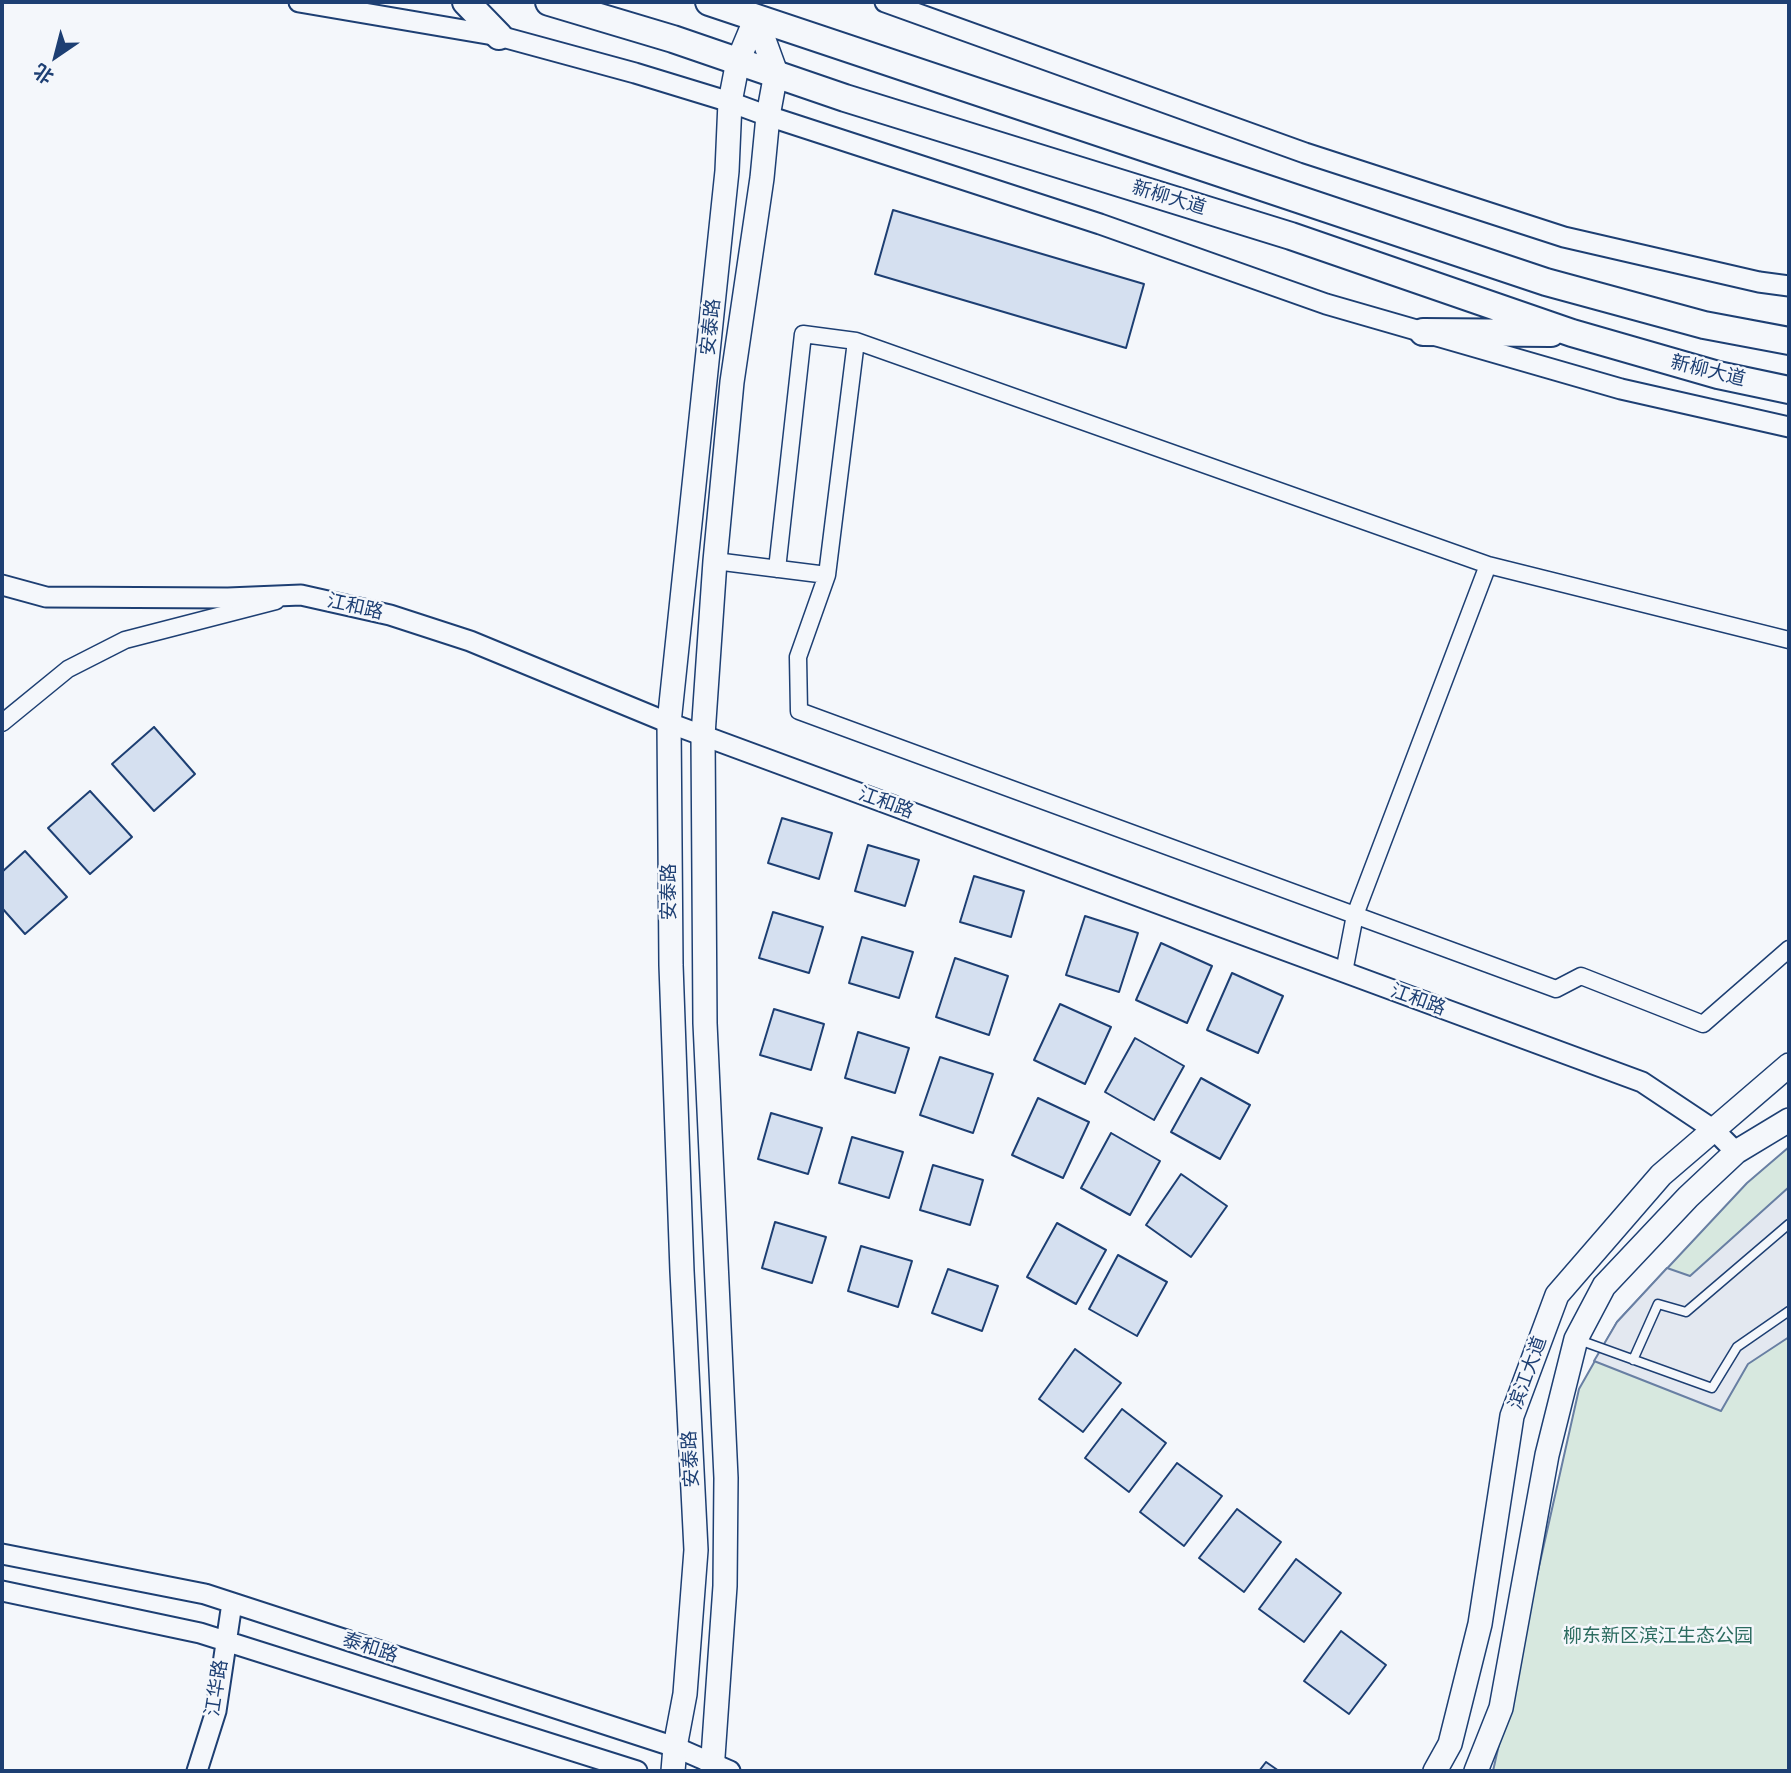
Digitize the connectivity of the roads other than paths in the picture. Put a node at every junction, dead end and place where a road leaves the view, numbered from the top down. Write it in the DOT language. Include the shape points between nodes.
graph roads {
  1 [pos="299,2"];
  2 [pos="466,2"];
  3 [pos="549,2"];
  4 [pos="709,2"];
  5 [pos="885,2"];
  6 [pos="760,10"];
  7 [pos="499,36"];
  8 [pos="738,61"];
  9 [pos="776,73"];
  10 [pos="730,102"];
  11 [pos="768,116"];
  12 [pos="1789,286"];
  13 [pos="1423,332"];
  14 [pos="1572,333"];
  15 [pos="856,341"];
  16 [pos="1789,341"];
  17 [pos="1789,390"];
  18 [pos="1789,427"];
  19 [pos="715,561"];
  20 [pos="1488,565"];
  21 [pos="777,569"];
  22 [pos="827,575"];
  23 [pos="2,585"];
  24 [pos="301,595"];
  25 [pos="1789,640"];
  26 [pos="2,723"];
  27 [pos="669,723"];
  28 [pos="703,735"];
  29 [pos="1355,915"];
  30 [pos="1789,949"];
  31 [pos="1344,972"];
  32 [pos="1789,1065"];
  33 [pos="1789,1120"];
  34 [pos="1714,1130"];
  35 [pos="1736,1152"];
  36 [pos="1789,1224"];
  37 [pos="1789,1311"];
  38 [pos="1576,1339"];
  39 [pos="1633,1360"];
  40 [pos="2,1554"];
  41 [pos="2,1591"];
  42 [pos="232,1603"];
  43 [pos="225,1641"];
  44 [pos="675,1747"];
  45 [pos="718,1769"];
  46 [pos="197,1771"];
  47 [pos="637,1771"];
  48 [pos="673,1771"];
  49 [pos="1435,1771"];
  50 [pos="1476,1771"];
  1 -- 7 [label="street"];
  2 -- 7 [label="highway"];
  3 -- 8 [label="highway, 新柳大道"];
  4 -- 6 [label="highway, 新柳大道"];
  5 -- 12 [label="street" via="1305,153 1564,237"];
  6 -- 8 [label="main road, 安泰路"];
  6 -- 9 [label="main road"];
  6 -- 16 [label="highway, 新柳大道" via="1546,282 1704,325"];
  7 -- 10 [label="street"];
  8 -- 9 [label="highway, 新柳大道"];
  8 -- 10 [label="main road, 安泰路"];
  9 -- 11 [label="main road, 安泰路"];
  9 -- 14 [label="highway, 新柳大道" via="1291,236"];
  10 -- 11 [label="street"];
  10 -- 27 [label="main road, 安泰路" via="727,171"];
  11 -- 13 [label="street" via="1100,224 1326,304"];
  11 -- 19 [label="main road, 安泰路" via="732,382"];
  13 -- 14 [label="highway"];
  13 -- 18 [label="street" via="1621,389"];
  14 -- 17 [label="highway, 新柳大道" via="1718,375"];
  15 -- 20 [label="street"];
  15 -- 21 [label="street" via="803,334"];
  15 -- 22 [label="street"];
  19 -- 21 [label="street"];
  19 -- 28 [label="main road, 安泰路"];
  20 -- 25 [label="street"];
  20 -- 29 [label="street"];
  21 -- 22 [label="street"];
  22 -- 29 [label="street" via="798,657 799,711"];
  23 -- 24 [label="street, 江和路" via="46,597"];
  24 -- 26 [label="street" via="125,640 68,669"];
  24 -- 27 [label="street, 江和路" via="390,615 470,641"];
  27 -- 28 [label="street, 江和路"];
  27 -- 44 [label="main road, 安泰路" via="671,965 696,1550 685,1694"];
  28 -- 31 [label="street, 江和路"];
  28 -- 45 [label="main road, 安泰路" via="705,1023 726,1478"];
  29 -- 30 [label="street" via="1556,989 1581,976 1703,1024"];
  29 -- 31 [label="street"];
  31 -- 34 [label="street, 江和路" via="1642,1082"];
  32 -- 34 [label="main road, 滨江大道"];
  33 -- 35 [label="main road, 滨江大道"];
  34 -- 35 [label="street, 江和路"];
  34 -- 49 [label="main road, 滨江大道" via="1661,1175 1557,1295 1512,1416 1480,1624 1450,1744"];
  35 -- 38 [label="main road, 滨江大道" via="1604,1286"];
  36 -- 39 [label="lane" via="1686,1312 1658,1304"];
  37 -- 39 [label="lane" via="1737,1347 1712,1388"];
  38 -- 39 [label="lane"];
  38 -- 50 [label="main road, 滨江大道" via="1547,1455 1501,1708"];
  40 -- 42 [label="street, 泰和路"];
  41 -- 43 [label="street, 泰和路"];
  42 -- 43 [label="street, 江华路"];
  42 -- 44 [label="street, 泰和路"];
  43 -- 46 [label="street, 江华路" via="216,1711"];
  43 -- 47 [label="street, 泰和路"];
  44 -- 45 [label="street, 泰和路"];
  44 -- 48 [label="main road, 安泰路"];
}
